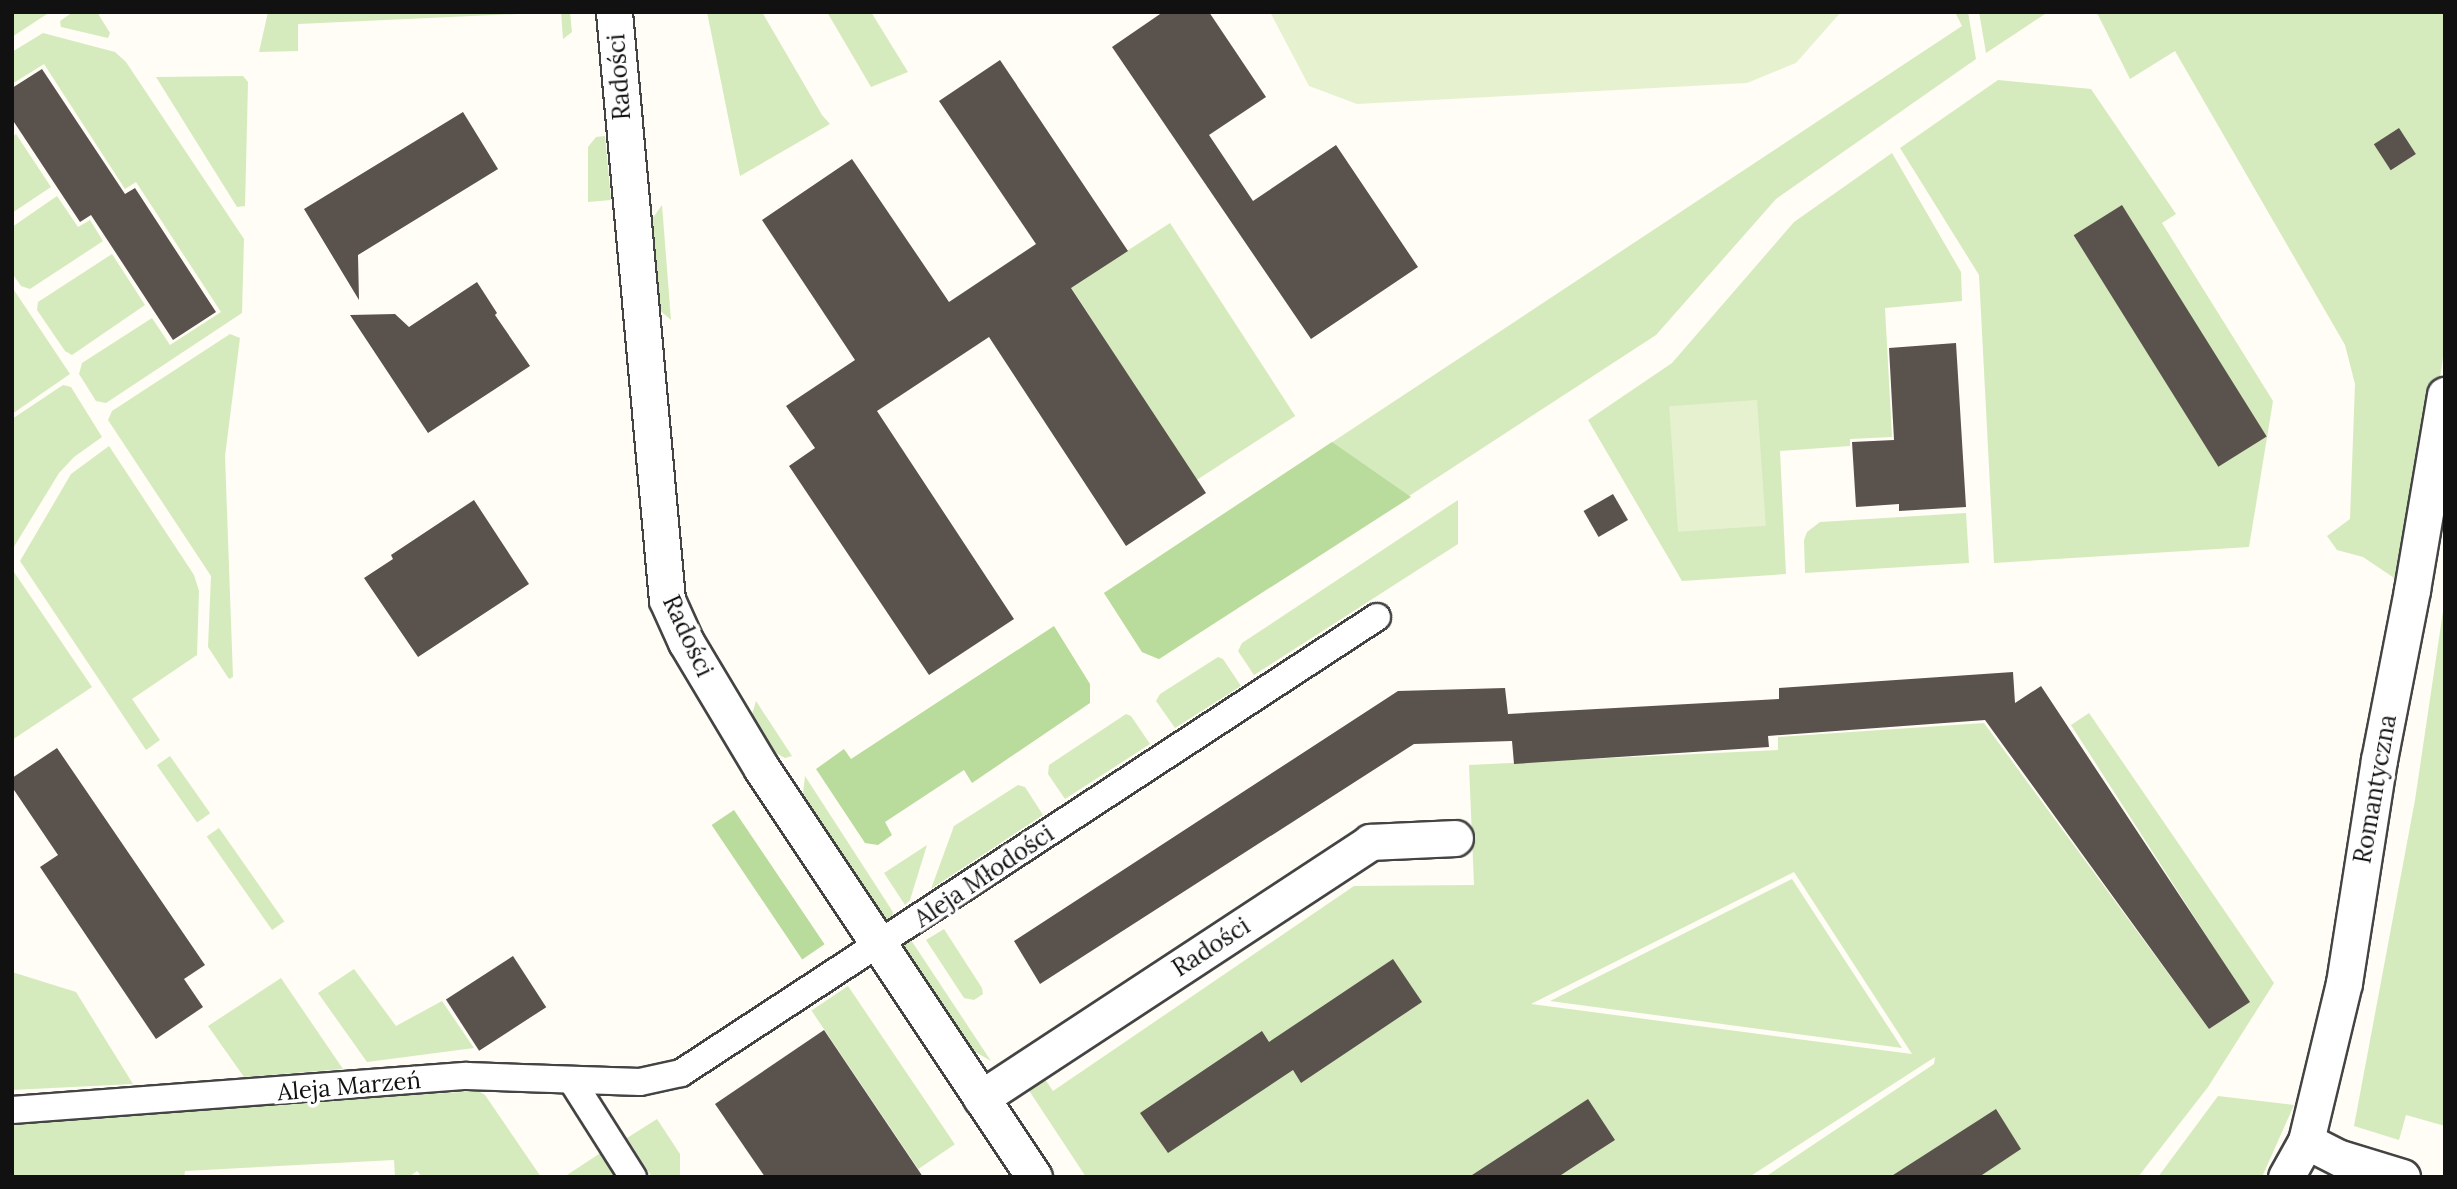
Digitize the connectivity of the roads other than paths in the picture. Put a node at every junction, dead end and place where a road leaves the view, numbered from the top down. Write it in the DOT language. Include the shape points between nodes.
graph roads {
  1 [pos="614,12"];
  2 [pos="2445,395"];
  3 [pos="1377,617"];
  4 [pos="1455,838"];
  5 [pos="877,946"];
  6 [pos="572,1081"];
  7 [pos="981,1098"];
  8 [pos="12,1110"];
  9 [pos="2306,1140"];
  10 [pos="633,1177"];
  11 [pos="1034,1177"];
  12 [pos="2286,1177"];
  13 [pos="2402,1177"];
  1 -- 5 [label="street, Radości" via="667,600 685,642 762,769"];
  2 -- 9 [label="street, Romantyczna" via="2344,983"];
  3 -- 5 [label="street, Aleja Młodości"];
  4 -- 7 [label="street, Radości" via="1370,842"];
  5 -- 6 [label="street, Aleja Młodości" via="681,1073 640,1082"];
  5 -- 7 [label="street, Radości"];
  6 -- 8 [label="street, Aleja Marzeń" via="467,1076"];
  6 -- 10 [label="street"];
  7 -- 11 [label="street, Radości"];
  9 -- 12 [label="street, Romantyczna"];
  9 -- 13 [label="street" via="2340,1158"];
}
